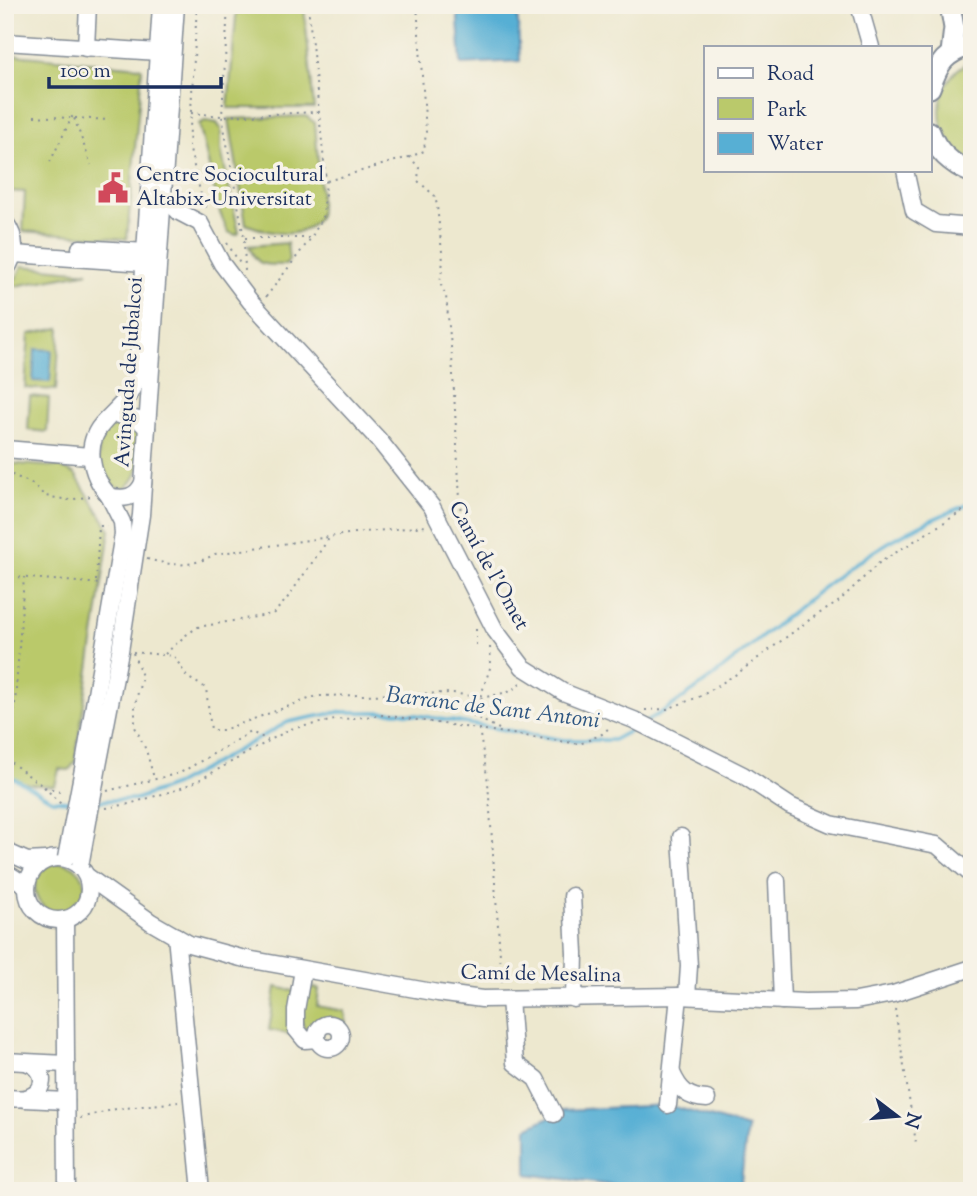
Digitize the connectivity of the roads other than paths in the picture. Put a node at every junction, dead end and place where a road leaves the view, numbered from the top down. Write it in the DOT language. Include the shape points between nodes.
graph roads {
  1 [pos="88,5"];
  2 [pos="161,5"];
  3 [pos="176,5"];
  4 [pos="859,5"];
  5 [pos="950,5"];
  6 [pos="5,42"];
  7 [pos="972,44"];
  8 [pos="871,46"];
  9 [pos="86,48"];
  10 [pos="158,52"];
  11 [pos="951,52"];
  12 [pos="932,84"];
  13 [pos="932,137"];
  14 [pos="905,172"];
  15 [pos="972,173"];
  16 [pos="163,195"];
  17 [pos="185,215"];
  18 [pos="5,222"];
  19 [pos="972,227"];
  20 [pos="160,232"];
  21 [pos="14,249"];
  22 [pos="145,258"];
  23 [pos="5,271"];
  24 [pos="114,414"];
  25 [pos="147,428"];
  26 [pos="5,449"];
  27 [pos="90,456"];
  28 [pos="143,483"];
  29 [pos="101,496"];
  30 [pos="91,765"];
  31 [pos="681,838"];
  32 [pos="5,850"];
  33 [pos="45,860"];
  34 [pos="78,867"];
  35 [pos="966,869"];
  36 [pos="5,872"];
  37 [pos="777,881"];
  38 [pos="972,882"];
  39 [pos="27,886"];
  40 [pos="572,896"];
  41 [pos="65,919"];
  42 [pos="176,936"];
  43 [pos="972,968"];
  44 [pos="303,970"];
  45 [pos="683,996"];
  46 [pos="507,999"];
  47 [pos="574,999"];
  48 [pos="782,1001"];
  49 [pos="317,1039"];
  50 [pos="5,1061"];
  51 [pos="28,1063"];
  52 [pos="66,1064"];
  53 [pos="672,1073"];
  54 [pos="5,1098"];
  55 [pos="25,1099"];
  56 [pos="708,1099"];
  57 [pos="66,1101"];
  58 [pos="668,1105"];
  59 [pos="554,1114"];
  60 [pos="67,1191"];
  61 [pos="201,1191"];
  1 -- 9 [label="street"];
  2 -- 10 [label="street, Avinguda de Jubalcoi"];
  3 -- 16 [label="street, Avinguda de Jubalcoi"];
  4 -- 8 [label="street"];
  5 -- 11 [label="main road" via="954,28"];
  6 -- 9 [label="street"];
  7 -- 11 [label="main road"];
  9 -- 10 [label="street"];
  10 -- 22 [label="street, Avinguda de Jubalcoi"];
  11 -- 12 [label="main road"];
  13 -- 15 [label="main road" via="944,155"];
  14 -- 19 [label="street" via="914,211 936,223"];
  16 -- 17 [label="street, Camí de l'Omet"];
  16 -- 20 [label="street, Avinguda de Jubalcoi"];
  17 -- 20 [label="street" via="176,216"];
  17 -- 35 [label="street, Camí de l'Omet" via="200,223 222,264 256,309 378,439 432,507 495,630 523,667 563,692 659,732 743,775 790,806 831,824 937,845"];
  18 -- 21 [label="street"];
  20 -- 25 [label="street, Avinguda de Jubalcoi"];
  21 -- 22 [label="street"];
  21 -- 23 [label="street"];
  22 -- 24 [label="street, Avinguda de Jubalcoi" via="137,377 125,403"];
  24 -- 25 [label="street" via="139,420"];
  24 -- 27 [label="street, Avinguda de Jubalcoi" via="93,439"];
  25 -- 28 [label="street, Avinguda de Jubalcoi"];
  26 -- 27 [label="street"];
  27 -- 29 [label="street, Avinguda de Jubalcoi"];
  28 -- 29 [label="street, Avinguda de Jubalcoi" via="133,495"];
  28 -- 30 [label="street" via="135,557"];
  29 -- 30 [label="street" via="122,522 122,534"];
  30 -- 34 [label="street, bridge"];
  31 -- 45 [label="street" via="689,966"];
  32 -- 33 [label="street" via="27,861"];
  33 -- 34 [label="street" via="55,857"];
  33 -- 39 [label="street"];
  34 -- 41 [label="street" via="89,897 78,913"];
  34 -- 42 [label="street, Camí de Mesalina"];
  35 -- 38 [label="street, Camí de l'Omet"];
  36 -- 39 [label="street"];
  37 -- 48 [label="street"];
  39 -- 41 [label="street" via="28,897 41,915"];
  40 -- 47 [label="street"];
  41 -- 52 [label="street"];
  42 -- 44 [label="street, Camí de Mesalina" via="241,958"];
  42 -- 61 [label="street"];
  43 -- 48 [label="street, Camí de Mesalina" via="856,1001"];
  44 -- 46 [label="street, Camí de Mesalina" via="438,993"];
  44 -- 49 [label="street" via="296,1030 305,1040"];
  45 -- 47 [label="street, Camí de Mesalina"];
  45 -- 48 [label="street, Camí de Mesalina"];
  45 -- 53 [label="street"];
  46 -- 47 [label="street, Camí de Mesalina"];
  46 -- 59 [label="street" via="515,1063 536,1079"];
  50 -- 51 [label="street"];
  51 -- 52 [label="street"];
  51 -- 55 [label="street" via="36,1066 43,1082"];
  52 -- 57 [label="street"];
  53 -- 56 [label="street" via="685,1094"];
  53 -- 58 [label="street"];
  54 -- 55 [label="street"];
  55 -- 57 [label="street"];
  57 -- 60 [label="street"];
}
